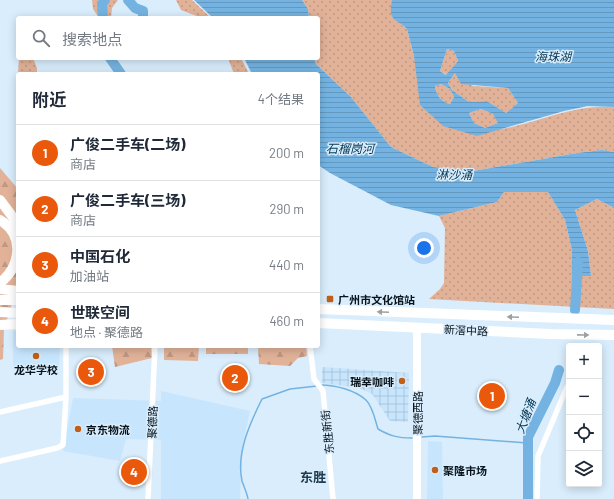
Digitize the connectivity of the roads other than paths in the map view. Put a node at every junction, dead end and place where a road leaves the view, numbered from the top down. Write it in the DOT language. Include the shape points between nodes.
graph roads {
  1 [pos="0,200"];
  2 [pos="0,210"];
  3 [pos="0,220"];
  4 [pos="16,222"];
  5 [pos="16,222"];
  6 [pos="16,238"];
  7 [pos="16,260"];
  8 [pos="0,283"];
  9 [pos="0,289"];
  10 [pos="16,291"];
  11 [pos="0,300"];
  12 [pos="16,300"];
  13 [pos="320,309"];
  14 [pos="0,312"];
  15 [pos="16,313"];
  16 [pos="614,320"];
  17 [pos="16,323"];
  18 [pos="320,323"];
  19 [pos="0,324"];
  20 [pos="417,327"];
  21 [pos="614,335"];
  22 [pos="66,348"];
  23 [pos="155,348"];
  24 [pos="310,348"];
  25 [pos="566,387"];
  26 [pos="66,397"];
  27 [pos="0,412"];
  28 [pos="0,461"];
  29 [pos="148,499"];
  30 [pos="333,499"];
  31 [pos="417,499"];
  32 [pos="537,499"];
  1 -- 4 [label="highway"];
  2 -- 5 [label="highway"];
  3 -- 6 [label="highway" via="11,229"];
  7 -- 8 [label="highway" via="7,277"];
  9 -- 10 [label="highway"];
  11 -- 12 [label="highway"];
  16 -- 13 [label="highway, 新滘中路, one-way"];
  14 -- 15 [label="highway"];
  17 -- 19 [label="highway"];
  18 -- 20 [label="highway, 新滘中路"];
  20 -- 21 [label="highway, 新滘中路, one-way"];
  20 -- 31 [label="street, 聚德西路"];
  22 -- 26 [label="street"];
  23 -- 29 [label="street, 聚德路"];
  24 -- 30 [label="street, 东胜新街" via="314,379 321,389"];
  25 -- 32 [label="street" via="538,456"];
  26 -- 27 [label="street"];
  26 -- 28 [label="street" via="62,445"];
}
